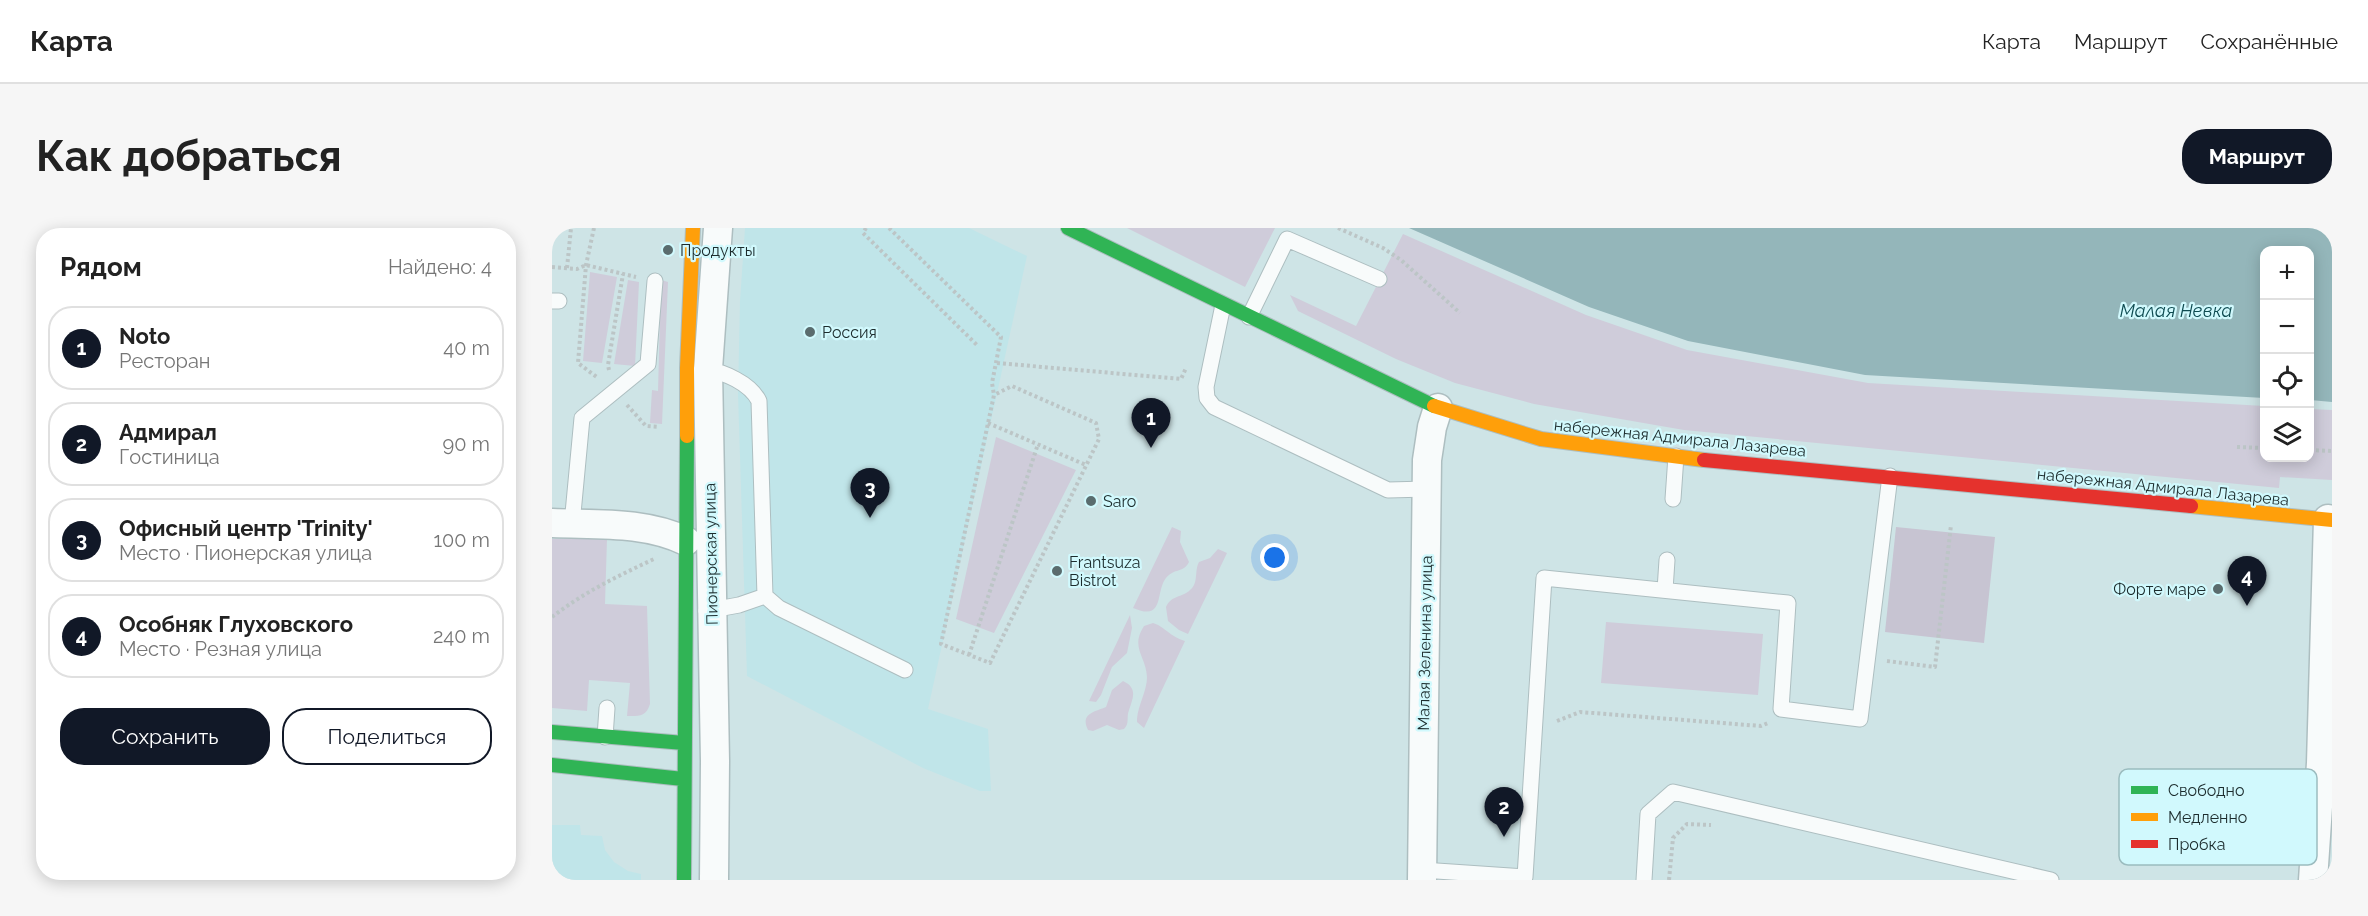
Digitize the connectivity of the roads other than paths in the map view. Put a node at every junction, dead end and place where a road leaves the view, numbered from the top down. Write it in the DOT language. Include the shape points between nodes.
graph roads {
  1 [pos="693,228"];
  2 [pos="718,228"];
  3 [pos="1068,228"];
  4 [pos="1379,279"];
  5 [pos="655,281"];
  6 [pos="1223,305"];
  7 [pos="1249,317"];
  8 [pos="698,368"];
  9 [pos="1438,408"];
  10 [pos="1676,456"];
  11 [pos="1890,476"];
  12 [pos="1427,489"];
  13 [pos="1673,499"];
  14 [pos="2330,520"];
  15 [pos="562,524"];
  16 [pos="686,541"];
  17 [pos="1667,560"];
  18 [pos="1665,590"];
  19 [pos="765,596"];
  20 [pos="699,611"];
  21 [pos="2328,655"];
  22 [pos="905,670"];
  23 [pos="607,708"];
  24 [pos="552,732"];
  25 [pos="605,737"];
  26 [pos="684,743"];
  27 [pos="715,761"];
  28 [pos="2327,763"];
  29 [pos="552,765"];
  30 [pos="683,779"];
  31 [pos="2317,847"];
  32 [pos="2315,865"];
  33 [pos="1422,875"];
  34 [pos="684,880"];
  35 [pos="714,880"];
  36 [pos="1644,880"];
  37 [pos="2051,880"];
  38 [pos="2313,880"];
  1 -- 8 [label="main road, Пионерская улица"];
  2 -- 8 [label="street, Пионерская улица"];
  3 -- 6 [label="main road, набережная Адмирала Лазарева"];
  4 -- 7 [label="lane" via="1287,239"];
  5 -- 15 [label="lane" via="648,364 582,418"];
  6 -- 7 [label="main road, набережная Адмирала Лазарева"];
  6 -- 12 [label="lane" via="1206,387 1207,398 1214,407 1388,490"];
  7 -- 9 [label="main road, набережная Адмирала Лазарева"];
  8 -- 16 [label="main road, Пионерская улица"];
  8 -- 19 [label="lane" via="733,379 751,389 759,401"];
  8 -- 20 [label="street, Пионерская улица"];
  9 -- 10 [label="main road, набережная Адмирала Лазарева" via="1541,439"];
  9 -- 12 [label="street, Малая Зеленина улица" via="1428,445"];
  10 -- 11 [label="main road, набережная Адмирала Лазарева"];
  10 -- 13 [label="lane"];
  11 -- 14 [label="main road, набережная Адмирала Лазарева"];
  11 -- 18 [label="lane" via="1860,719 1781,709 1788,603"];
  12 -- 33 [label="street, Малая Зеленина улица"];
  14 -- 21 [label="street"];
  15 -- 16 [label="street" via="644,527"];
  16 -- 20 [label="main road, Пионерская улица"];
  17 -- 18 [label="lane"];
  18 -- 33 [label="lane" via="1544,578 1525,877"];
  19 -- 20 [label="lane"];
  19 -- 22 [label="lane" via="779,608"];
  20 -- 26 [label="main road, Пионерская улица"];
  20 -- 27 [label="street, Пионерская улица"];
  21 -- 28 [label="street"];
  23 -- 25 [label="lane"];
  24 -- 25 [label="main road"];
  25 -- 26 [label="main road"];
  26 -- 27 [label="street"];
  26 -- 30 [label="main road, Пионерская улица"];
  27 -- 30 [label="lane"];
  27 -- 35 [label="street, Пионерская улица"];
  28 -- 31 [label="street"];
  29 -- 30 [label="main road"];
  30 -- 34 [label="main road, Пионерская улица"];
  32 -- 38 [label="street"];
  36 -- 37 [label="lane" via="1648,814 1673,792"];
}
